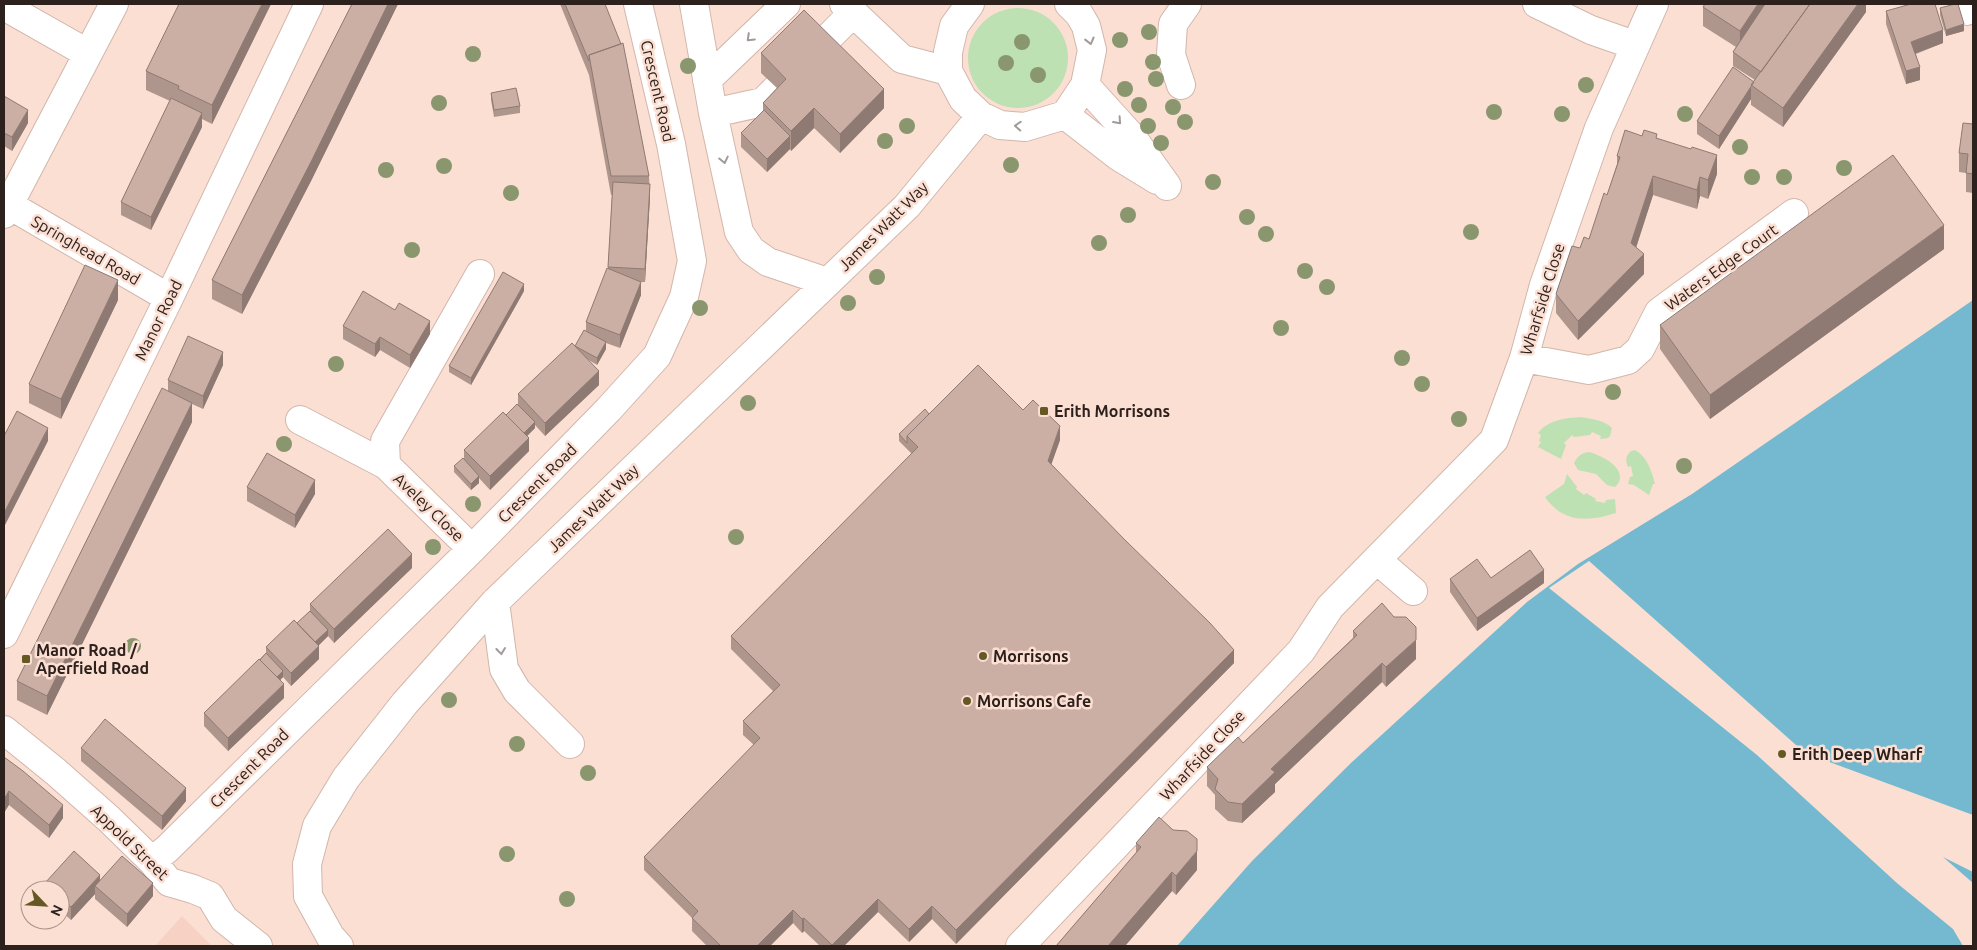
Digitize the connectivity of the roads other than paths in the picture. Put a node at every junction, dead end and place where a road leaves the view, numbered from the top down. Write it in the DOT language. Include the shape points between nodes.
graph roads {
  1 [pos="114,4"];
  2 [pos="309,4"];
  3 [pos="638,4"];
  4 [pos="694,4"];
  5 [pos="786,4"];
  6 [pos="970,4"];
  7 [pos="1069,4"];
  8 [pos="1187,4"];
  9 [pos="1537,4"];
  10 [pos="1654,4"];
  11 [pos="4,6"];
  12 [pos="849,8"];
  13 [pos="820,46"];
  14 [pos="1634,46"];
  15 [pos="87,53"];
  16 [pos="948,71"];
  17 [pos="707,80"];
  18 [pos="1181,84"];
  19 [pos="1085,85"];
  20 [pos="777,88"];
  21 [pos="713,113"];
  22 [pos="1065,115"];
  23 [pos="981,116"];
  24 [pos="5,207"];
  25 [pos="1794,213"];
  26 [pos="480,274"];
  27 [pos="827,282"];
  28 [pos="169,298"];
  29 [pos="1524,358"];
  30 [pos="300,420"];
  31 [pos="386,466"];
  32 [pos="472,549"];
  33 [pos="1377,560"];
  34 [pos="1413,591"];
  35 [pos="495,602"];
  36 [pos="10,606"];
  37 [pos="4,634"];
  38 [pos="4,730"];
  39 [pos="570,744"];
  40 [pos="152,861"];
  41 [pos="258,946"];
  42 [pos="339,946"];
  43 [pos="1020,946"];
  1 -- 15 [label="street"];
  2 -- 28 [label="street, Manor Road"];
  3 -- 32 [label="street, Crescent Road" via="671,144 692,261 684,297 657,356"];
  4 -- 17 [label="street"];
  5 -- 17 [label="street, one-way"];
  6 -- 16 [label="street" via="954,26 948,52"];
  7 -- 19 [label="street, one-way" via="1086,26 1092,50"];
  8 -- 18 [label="street" via="1172,24 1171,55"];
  9 -- 14 [label="street"];
  10 -- 14 [label="street, Wharfside Close"];
  11 -- 15 [label="street"];
  12 -- 13 [label="street"];
  12 -- 16 [label="street" via="902,60"];
  14 -- 29 [label="street, Wharfside Close" via="1599,128 1544,286"];
  15 -- 24 [label="street"];
  16 -- 23 [label="street" via="962,99"];
  17 -- 21 [label="street"];
  19 -- 22 [label="street"];
  19 -- 22 [label="street, one-way" via="1132,136 1167,186 1118,156"];
  20 -- 21 [label="street" via="763,102"];
  21 -- 27 [label="street, one-way" via="739,232 752,250 768,262"];
  22 -- 23 [label="street, one-way" via="1025,127 1000,125"];
  23 -- 27 [label="street, James Watt Way" via="907,206"];
  24 -- 28 [label="street, Springhead Road"];
  25 -- 29 [label="street, Waters Edge Court" via="1659,312 1640,349 1628,360 1589,370"];
  26 -- 31 [label="street, Aveley Close" via="385,440"];
  27 -- 35 [label="street, James Watt Way"];
  28 -- 36 [label="street, Manor Road"];
  29 -- 33 [label="street, Wharfside Close" via="1494,440"];
  30 -- 31 [label="street, Aveley Close"];
  31 -- 32 [label="street, Aveley Close"];
  32 -- 40 [label="street, Crescent Road" via="168,849"];
  33 -- 34 [label="street"];
  33 -- 43 [label="street, Wharfside Close" via="1330,607 1300,651"];
  35 -- 39 [label="street, one-way" via="504,670 517,691"];
  35 -- 42 [label="street, James Watt Way" via="405,703 346,778 317,826 307,864 308,896"];
  36 -- 37 [label="street, Manor Road"];
  38 -- 40 [label="street, Appold Street" via="56,772"];
  40 -- 41 [label="street, Appold Street" via="169,882 210,896 224,919"];
}
